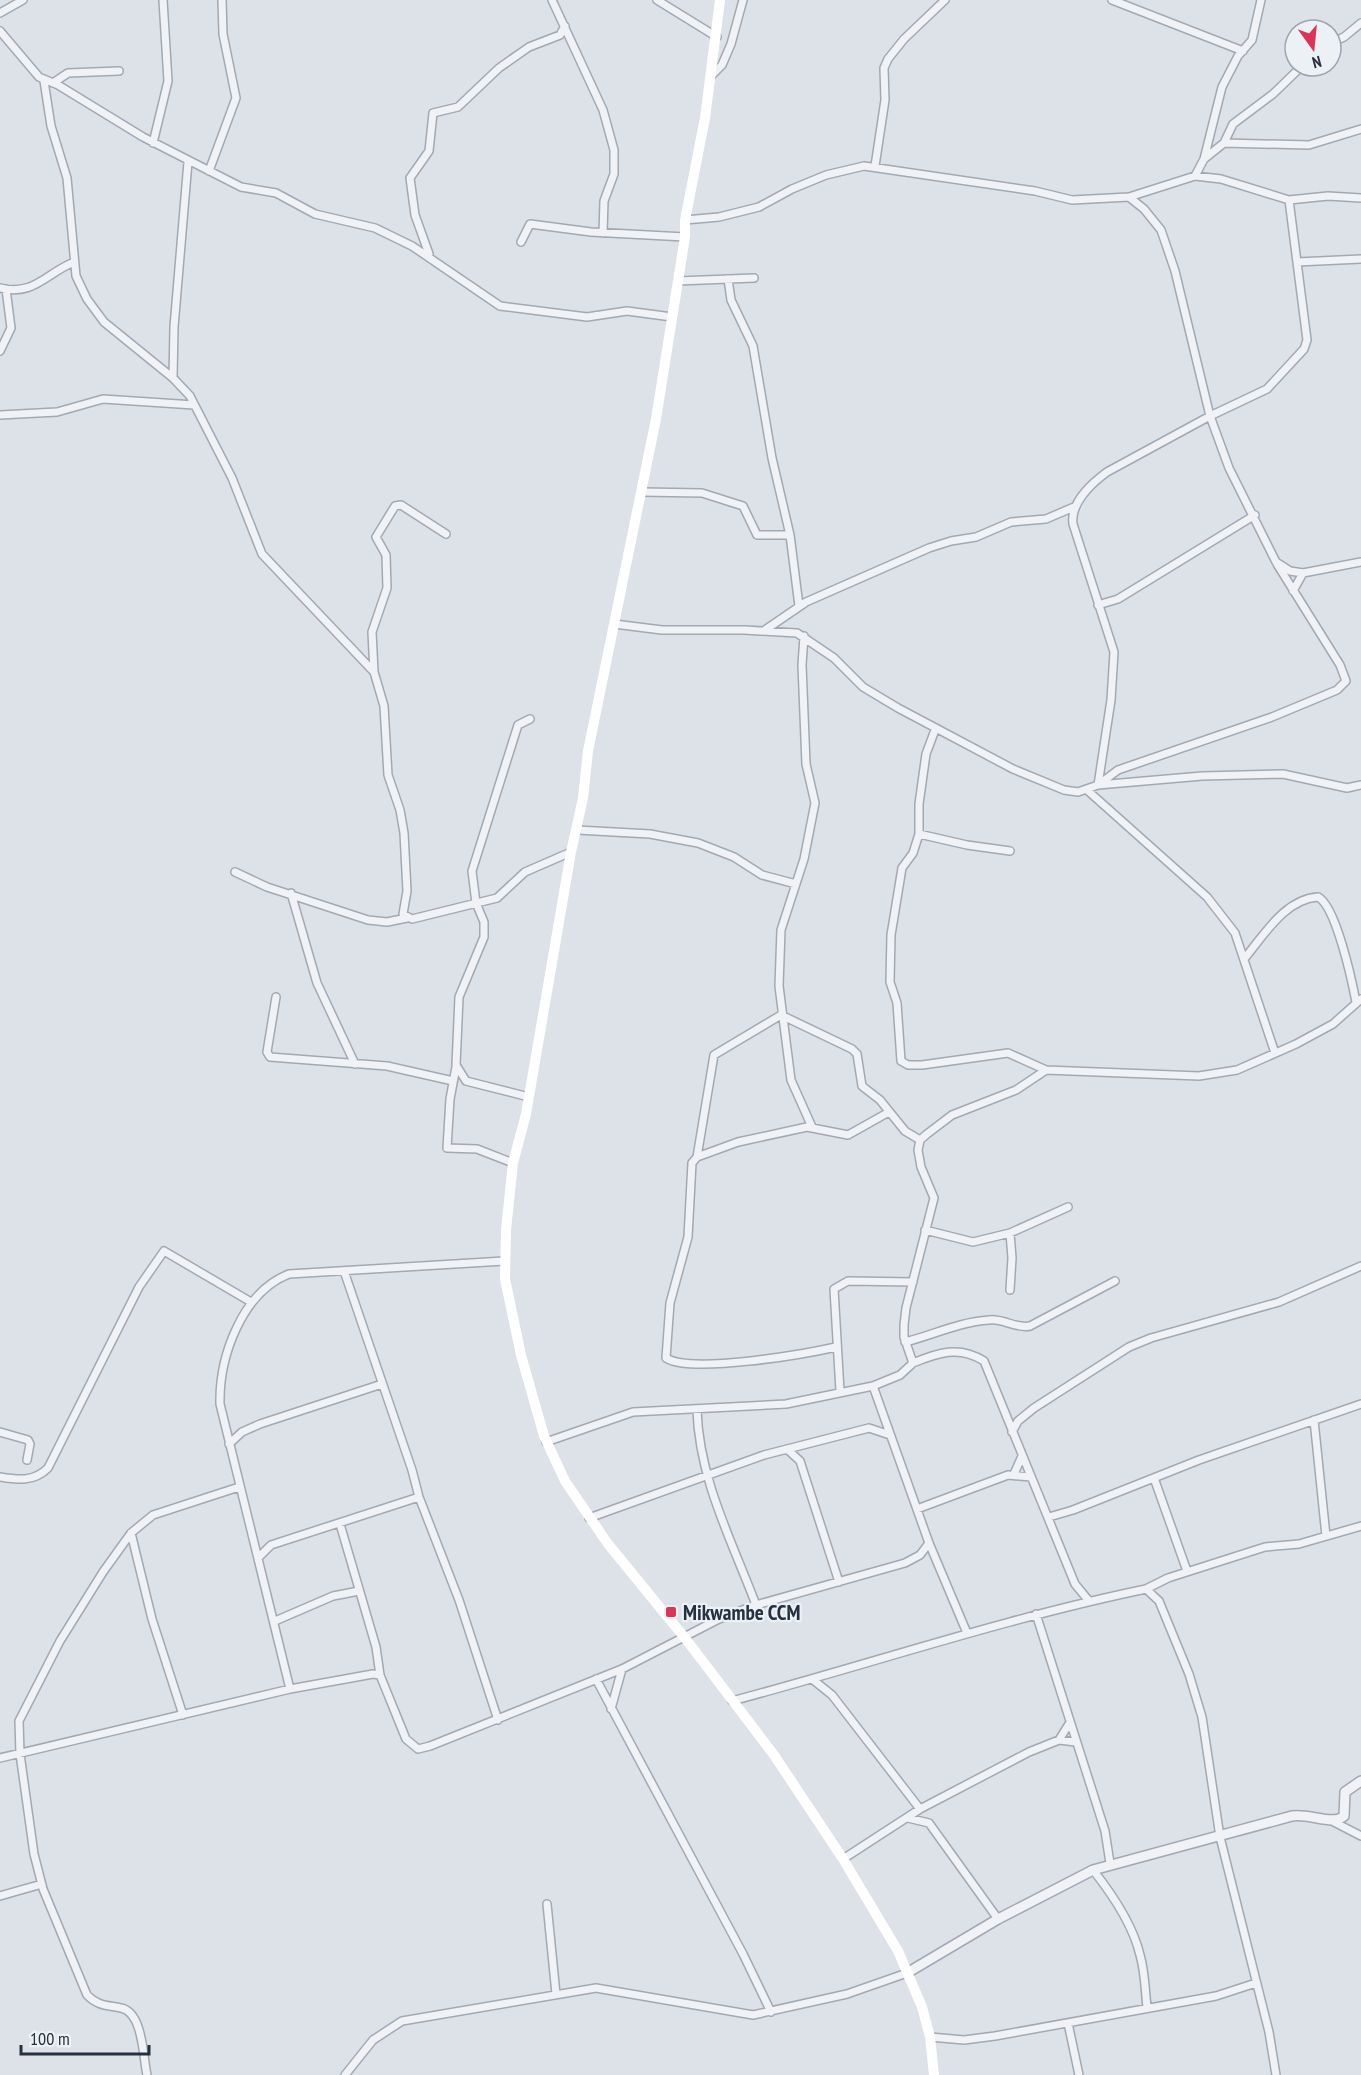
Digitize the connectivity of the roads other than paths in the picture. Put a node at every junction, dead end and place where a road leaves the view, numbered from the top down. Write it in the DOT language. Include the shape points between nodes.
graph roads {
  1 [pos="23,0"];
  2 [pos="163,0"];
  3 [pos="222,0"];
  4 [pos="552,0"];
  5 [pos="657,0"];
  6 [pos="720,0"];
  7 [pos="743,0"];
  8 [pos="945,0"];
  9 [pos="1112,0"];
  10 [pos="1262,0"];
  11 [pos="0,13"];
  12 [pos="1361,23"];
  13 [pos="565,26"];
  14 [pos="0,31"];
  15 [pos="717,37"];
  16 [pos="1343,37"];
  17 [pos="1243,51"];
  18 [pos="119,71"];
  19 [pos="709,78"];
  20 [pos="1290,78"];
  21 [pos="44,81"];
  22 [pos="53,83"];
  23 [pos="1361,129"];
  24 [pos="153,143"];
  25 [pos="1224,143"];
  26 [pos="1204,159"];
  27 [pos="188,162"];
  28 [pos="875,166"];
  29 [pos="209,171"];
  30 [pos="1195,176"];
  31 [pos="1129,197"];
  32 [pos="1361,198"];
  33 [pos="1289,200"];
  34 [pos="685,220"];
  35 [pos="603,232"];
  36 [pos="685,237"];
  37 [pos="521,242"];
  38 [pos="429,255"];
  39 [pos="1361,259"];
  40 [pos="74,262"];
  41 [pos="1297,262"];
  42 [pos="754,278"];
  43 [pos="728,279"];
  44 [pos="678,281"];
  45 [pos="3,289"];
  46 [pos="672,317"];
  47 [pos="0,351"];
  48 [pos="173,378"];
  49 [pos="194,405"];
  50 [pos="0,414"];
  51 [pos="1210,416"];
  52 [pos="642,492"];
  53 [pos="1074,507"];
  54 [pos="1255,515"];
  55 [pos="446,534"];
  56 [pos="790,536"];
  57 [pos="1276,562"];
  58 [pos="1361,562"];
  59 [pos="1303,573"];
  60 [pos="1293,591"];
  61 [pos="1098,605"];
  62 [pos="799,606"];
  63 [pos="614,624"];
  64 [pos="765,630"];
  65 [pos="804,636"];
  66 [pos="374,672"];
  67 [pos="530,718"];
  68 [pos="935,730"];
  69 [pos="1098,785"];
  70 [pos="1361,785"];
  71 [pos="1087,790"];
  72 [pos="577,830"];
  73 [pos="919,834"];
  74 [pos="1010,851"];
  75 [pos="570,852"];
  76 [pos="236,872"];
  77 [pos="796,884"];
  78 [pos="291,893"];
  79 [pos="476,903"];
  80 [pos="407,918"];
  81 [pos="1244,959"];
  82 [pos="276,998"];
  83 [pos="1359,1001"];
  84 [pos="781,1015"];
  85 [pos="1275,1053"];
  86 [pos="355,1064"];
  87 [pos="456,1067"];
  88 [pos="1046,1070"];
  89 [pos="453,1081"];
  90 [pos="529,1097"];
  91 [pos="889,1112"];
  92 [pos="812,1127"];
  93 [pos="920,1140"];
  94 [pos="697,1157"];
  95 [pos="513,1163"];
  96 [pos="1068,1207"];
  97 [pos="925,1230"];
  98 [pos="1010,1233"];
  99 [pos="504,1261"];
  100 [pos="1361,1266"];
  101 [pos="344,1271"];
  102 [pos="1115,1281"];
  103 [pos="913,1282"];
  104 [pos="1010,1290"];
  105 [pos="251,1302"];
  106 [pos="906,1342"];
  107 [pos="836,1347"];
  108 [pos="913,1363"];
  109 [pos="382,1384"];
  110 [pos="873,1386"];
  111 [pos="840,1391"];
  112 [pos="1361,1404"];
  113 [pos="697,1410"];
  114 [pos="883,1415"];
  115 [pos="1314,1420"];
  116 [pos="868,1428"];
  117 [pos="0,1432"];
  118 [pos="1012,1432"];
  119 [pos="890,1435"];
  120 [pos="546,1442"];
  121 [pos="229,1444"];
  122 [pos="788,1449"];
  123 [pos="1022,1456"];
  124 [pos="27,1460"];
  125 [pos="706,1474"];
  126 [pos="1014,1474"];
  127 [pos="0,1477"];
  128 [pos="1031,1477"];
  129 [pos="1154,1478"];
  130 [pos="239,1487"];
  131 [pos="419,1497"];
  132 [pos="917,1509"];
  133 [pos="1049,1517"];
  134 [pos="589,1518"];
  135 [pos="340,1524"];
  136 [pos="1361,1526"];
  137 [pos="131,1533"];
  138 [pos="1326,1536"];
  139 [pos="255,1539"];
  140 [pos="929,1544"];
  141 [pos="271,1545"];
  142 [pos="259,1557"];
  143 [pos="1187,1571"];
  144 [pos="839,1582"];
  145 [pos="1146,1589"];
  146 [pos="359,1592"];
  147 [pos="1089,1601"];
  148 [pos="756,1605"];
  149 [pos="1036,1614"];
  150 [pos="275,1621"];
  151 [pos="967,1633"];
  152 [pos="685,1638"];
  153 [pos="622,1669"];
  154 [pos="380,1675"];
  155 [pos="596,1679"];
  156 [pos="812,1679"];
  157 [pos="290,1689"];
  158 [pos="732,1701"];
  159 [pos="611,1709"];
  160 [pos="183,1715"];
  161 [pos="498,1720"];
  162 [pos="1069,1724"];
  163 [pos="1059,1740"];
  164 [pos="1076,1743"];
  165 [pos="20,1754"];
  166 [pos="0,1758"];
  167 [pos="1361,1781"];
  168 [pos="920,1809"];
  169 [pos="908,1818"];
  170 [pos="1332,1821"];
  171 [pos="1361,1836"];
  172 [pos="1220,1837"];
  173 [pos="843,1859"];
  174 [pos="1110,1863"];
  175 [pos="1093,1870"];
  176 [pos="42,1884"];
  177 [pos="0,1896"];
  178 [pos="547,1904"];
  179 [pos="998,1919"];
  180 [pos="907,1973"];
  181 [pos="1257,1983"];
  182 [pos="556,1994"];
  183 [pos="1147,2007"];
  184 [pos="771,2012"];
  185 [pos="1068,2023"];
  186 [pos="930,2037"];
  187 [pos="147,2075"];
  188 [pos="345,2075"];
  189 [pos="934,2075"];
  190 [pos="1079,2075"];
  191 [pos="1276,2075"];
  1 -- 11 [label="street"];
  2 -- 24 [label="street" via="168,81"];
  3 -- 29 [label="street" via="223,34 236,98"];
  4 -- 13 [label="street"];
  5 -- 15 [label="street"];
  6 -- 15 [label="main road"];
  7 -- 19 [label="street" via="722,65"];
  8 -- 28 [label="street" via="904,39 884,68 885,100"];
  9 -- 17 [label="street"];
  10 -- 17 [label="street" via="1252,40"];
  12 -- 16 [label="street"];
  13 -- 35 [label="street" via="603,110 614,150 614,174 604,201"];
  13 -- 38 [label="street" via="560,35 529,47 499,68 458,107 433,112 429,151 410,178 415,215"];
  14 -- 21 [label="street"];
  15 -- 19 [label="main road"];
  17 -- 26 [label="street" via="1222,87"];
  18 -- 22 [label="street" via="68,73"];
  19 -- 34 [label="main road"];
  20 -- 25 [label="street" via="1233,124"];
  21 -- 22 [label="street"];
  21 -- 40 [label="street" via="51,126 67,178"];
  22 -- 24 [label="street"];
  23 -- 25 [label="street" via="1309,145"];
  24 -- 27 [label="street"];
  25 -- 26 [label="street"];
  26 -- 30 [label="street"];
  27 -- 29 [label="street"];
  27 -- 48 [label="street"];
  28 -- 31 [label="street" via="1072,200"];
  28 -- 34 [label="street" via="847,168 826,175 759,207"];
  29 -- 38 [label="street" via="252,191 276,193 315,213 375,228"];
  30 -- 31 [label="street"];
  30 -- 33 [label="street" via="1221,178"];
  31 -- 51 [label="street" via="1144,209 1163,237"];
  32 -- 33 [label="street"];
  33 -- 41 [label="street"];
  34 -- 36 [label="main road"];
  35 -- 36 [label="street"];
  35 -- 37 [label="street" via="530,224"];
  36 -- 44 [label="main road"];
  38 -- 46 [label="street" via="500,306 587,317 627,311"];
  39 -- 41 [label="street"];
  40 -- 45 [label="street" via="56,269 29,289"];
  40 -- 48 [label="street" via="87,299 104,322"];
  41 -- 51 [label="street" via="1306,346 1267,389"];
  42 -- 43 [label="street"];
  43 -- 44 [label="street"];
  43 -- 56 [label="street" via="731,300 753,346"];
  44 -- 46 [label="main road"];
  45 -- 47 [label="street" via="11,328"];
  46 -- 52 [label="main road"];
  48 -- 49 [label="street"];
  49 -- 50 [label="street" via="103,399 57,412"];
  49 -- 66 [label="street" via="232,478 262,554"];
  51 -- 53 [label="street" via="1096,479"];
  51 -- 54 [label="street" via="1229,468"];
  52 -- 56 [label="street" via="707,494 743,506 757,535"];
  52 -- 63 [label="main road"];
  53 -- 61 [label="street" via="1073,524"];
  53 -- 62 [label="street" via="1046,519 1011,522 976,537 929,548"];
  54 -- 57 [label="street"];
  54 -- 61 [label="street" via="1118,599"];
  55 -- 66 [label="street" via="401,505 395,506 376,537 386,555 387,588 372,632"];
  56 -- 62 [label="street"];
  57 -- 59 [label="street" via="1290,571"];
  57 -- 60 [label="street"];
  58 -- 59 [label="street"];
  59 -- 60 [label="street"];
  60 -- 69 [label="street" via="1340,665 1344,684 1272,717 1126,767 1108,775"];
  61 -- 69 [label="street" via="1114,657"];
  62 -- 64 [label="street"];
  63 -- 64 [label="street" via="673,630"];
  63 -- 72 [label="main road" via="588,751"];
  64 -- 65 [label="street"];
  65 -- 68 [label="street" via="834,657 863,687"];
  65 -- 77 [label="street" via="806,764 815,803"];
  66 -- 80 [label="street" via="384,706 388,775 404,833 407,891 403,911"];
  67 -- 79 [label="street" via="518,725 472,872"];
  68 -- 71 [label="street" via="1064,790"];
  68 -- 73 [label="street" via="926,754"];
  69 -- 70 [label="street" via="1282,774 1347,788"];
  69 -- 71 [label="street"];
  71 -- 81 [label="street" via="1207,897 1235,933"];
  72 -- 75 [label="main road"];
  72 -- 77 [label="street" via="650,834 698,843 734,857 762,875"];
  73 -- 74 [label="street"];
  73 -- 88 [label="street" via="913,853 902,868 891,935 890,982 897,1003 901,1061 922,1065 1008,1053"];
  75 -- 79 [label="street" via="525,872 497,898"];
  75 -- 90 [label="main road"];
  76 -- 78 [label="street"];
  77 -- 84 [label="street" via="781,930"];
  78 -- 80 [label="street" via="368,920"];
  78 -- 86 [label="street" via="317,983"];
  79 -- 80 [label="street"];
  79 -- 87 [label="street" via="484,922 483,937 459,997"];
  81 -- 83 [label="street" via="1296,902 1318,897 1329,909"];
  81 -- 85 [label="street"];
  82 -- 86 [label="street" via="267,1052 270,1057"];
  83 -- 85 [label="street" via="1333,1024"];
  84 -- 91 [label="street" via="852,1049 857,1054 862,1086"];
  84 -- 92 [label="street" via="792,1085"];
  84 -- 94 [label="street" via="714,1055"];
  85 -- 88 [label="street" via="1237,1070 1199,1076"];
  86 -- 89 [label="street" via="387,1066"];
  87 -- 89 [label="street"];
  87 -- 90 [label="street" via="463,1079 478,1086"];
  88 -- 93 [label="street" via="1008,1094 952,1115"];
  89 -- 95 [label="street" via="447,1148 477,1149"];
  90 -- 95 [label="main road"];
  91 -- 92 [label="street" via="849,1135"];
  91 -- 93 [label="street" via="905,1131"];
  92 -- 94 [label="street" via="738,1142"];
  93 -- 97 [label="street" via="921,1167 933,1198"];
  94 -- 107 [label="street" via="692,1163 688,1237 670,1303 666,1358 682,1362 758,1361"];
  95 -- 99 [label="main road"];
  96 -- 98 [label="street"];
  97 -- 98 [label="street" via="973,1242"];
  97 -- 103 [label="street"];
  98 -- 104 [label="street"];
  99 -- 101 [label="street"];
  99 -- 120 [label="main road" via="512,1317"];
  100 -- 118 [label="street" via="1279,1302 1129,1347 1034,1408 1018,1421"];
  101 -- 105 [label="street" via="289,1274 273,1280"];
  101 -- 109 [label="street"];
  102 -- 106 [label="street" via="1030,1326 1002,1319 985,1320"];
  103 -- 106 [label="street" via="906,1308"];
  103 -- 107 [label="street" via="854,1281 834,1289"];
  105 -- 121 [label="street" via="227,1352 220,1385"];
  105 -- 127 [label="street" via="164,1251 139,1287 48,1468 31,1479"];
  106 -- 108 [label="street"];
  107 -- 111 [label="street"];
  108 -- 110 [label="street" via="900,1375"];
  108 -- 118 [label="street" via="950,1350 984,1361"];
  109 -- 121 [label="street" via="260,1424 242,1432"];
  109 -- 131 [label="street"];
  110 -- 111 [label="street"];
  110 -- 114 [label="street"];
  111 -- 113 [label="street" via="786,1404"];
  112 -- 115 [label="street"];
  113 -- 120 [label="street" via="633,1412"];
  113 -- 125 [label="street" via="699,1446"];
  114 -- 116 [label="street"];
  114 -- 119 [label="street"];
  115 -- 129 [label="street"];
  115 -- 138 [label="street"];
  116 -- 119 [label="street"];
  116 -- 122 [label="street"];
  117 -- 124 [label="street" via="28,1440"];
  118 -- 123 [label="street"];
  119 -- 132 [label="street"];
  120 -- 134 [label="main road"];
  121 -- 130 [label="street"];
  122 -- 125 [label="street"];
  122 -- 144 [label="street" via="800,1461"];
  123 -- 126 [label="street"];
  123 -- 128 [label="street"];
  125 -- 134 [label="street"];
  125 -- 148 [label="street"];
  126 -- 128 [label="street"];
  126 -- 132 [label="street"];
  128 -- 133 [label="street"];
  129 -- 133 [label="street"];
  129 -- 143 [label="street"];
  130 -- 137 [label="street" via="153,1515"];
  130 -- 139 [label="street"];
  131 -- 135 [label="street"];
  131 -- 161 [label="street" via="459,1600"];
  132 -- 140 [label="street"];
  133 -- 147 [label="street" via="1075,1584"];
  134 -- 152 [label="main road"];
  135 -- 141 [label="street"];
  135 -- 146 [label="street"];
  136 -- 138 [label="street"];
  137 -- 160 [label="street" via="152,1619"];
  137 -- 165 [label="street" via="96,1582 27,1702 19,1721"];
  138 -- 143 [label="street" via="1299,1544 1265,1547"];
  139 -- 141 [label="street"];
  139 -- 142 [label="street"];
  140 -- 144 [label="street" via="905,1563"];
  140 -- 151 [label="street"];
  141 -- 142 [label="street"];
  142 -- 150 [label="street"];
  143 -- 145 [label="street"];
  144 -- 148 [label="street"];
  145 -- 147 [label="street"];
  145 -- 172 [label="street" via="1159,1601 1202,1717"];
  146 -- 150 [label="street" via="333,1596"];
  146 -- 154 [label="street"];
  147 -- 149 [label="street"];
  148 -- 152 [label="street"];
  149 -- 151 [label="street"];
  149 -- 162 [label="street"];
  150 -- 157 [label="street"];
  151 -- 156 [label="street"];
  152 -- 153 [label="street"];
  152 -- 158 [label="main road"];
  153 -- 155 [label="street"];
  153 -- 159 [label="street"];
  154 -- 157 [label="street" via="358,1675"];
  154 -- 161 [label="street" via="406,1739 418,1749"];
  155 -- 159 [label="street"];
  155 -- 161 [label="street"];
  156 -- 158 [label="street"];
  156 -- 168 [label="street" via="832,1695"];
  157 -- 160 [label="street"];
  158 -- 173 [label="main road" via="774,1755"];
  159 -- 184 [label="street"];
  160 -- 165 [label="street"];
  162 -- 163 [label="street"];
  162 -- 164 [label="street"];
  163 -- 164 [label="street"];
  163 -- 168 [label="street"];
  164 -- 174 [label="street" via="1105,1831"];
  165 -- 166 [label="street"];
  165 -- 176 [label="street"];
  167 -- 170 [label="street" via="1345,1792 1344,1816"];
  168 -- 169 [label="street"];
  169 -- 173 [label="street"];
  169 -- 179 [label="street" via="929,1823"];
  170 -- 171 [label="street"];
  170 -- 172 [label="street" via="1304,1814"];
  172 -- 174 [label="street"];
  172 -- 181 [label="street"];
  173 -- 180 [label="main road"];
  174 -- 175 [label="street"];
  175 -- 179 [label="street"];
  175 -- 183 [label="street" via="1107,1887 1133,1935 1140,1955"];
  176 -- 177 [label="street"];
  176 -- 187 [label="street" via="87,1995 96,2004 132,2013"];
  178 -- 182 [label="street"];
  179 -- 180 [label="street"];
  180 -- 184 [label="street" via="847,1995"];
  180 -- 186 [label="main road"];
  181 -- 183 [label="street" via="1216,1996"];
  181 -- 191 [label="street"];
  182 -- 184 [label="street" via="596,1988 623,1990 721,2010"];
  182 -- 188 [label="street" via="402,2021 374,2040"];
  183 -- 185 [label="street"];
  185 -- 186 [label="street" via="974,2039"];
  185 -- 190 [label="street"];
  186 -- 189 [label="main road"];
}
